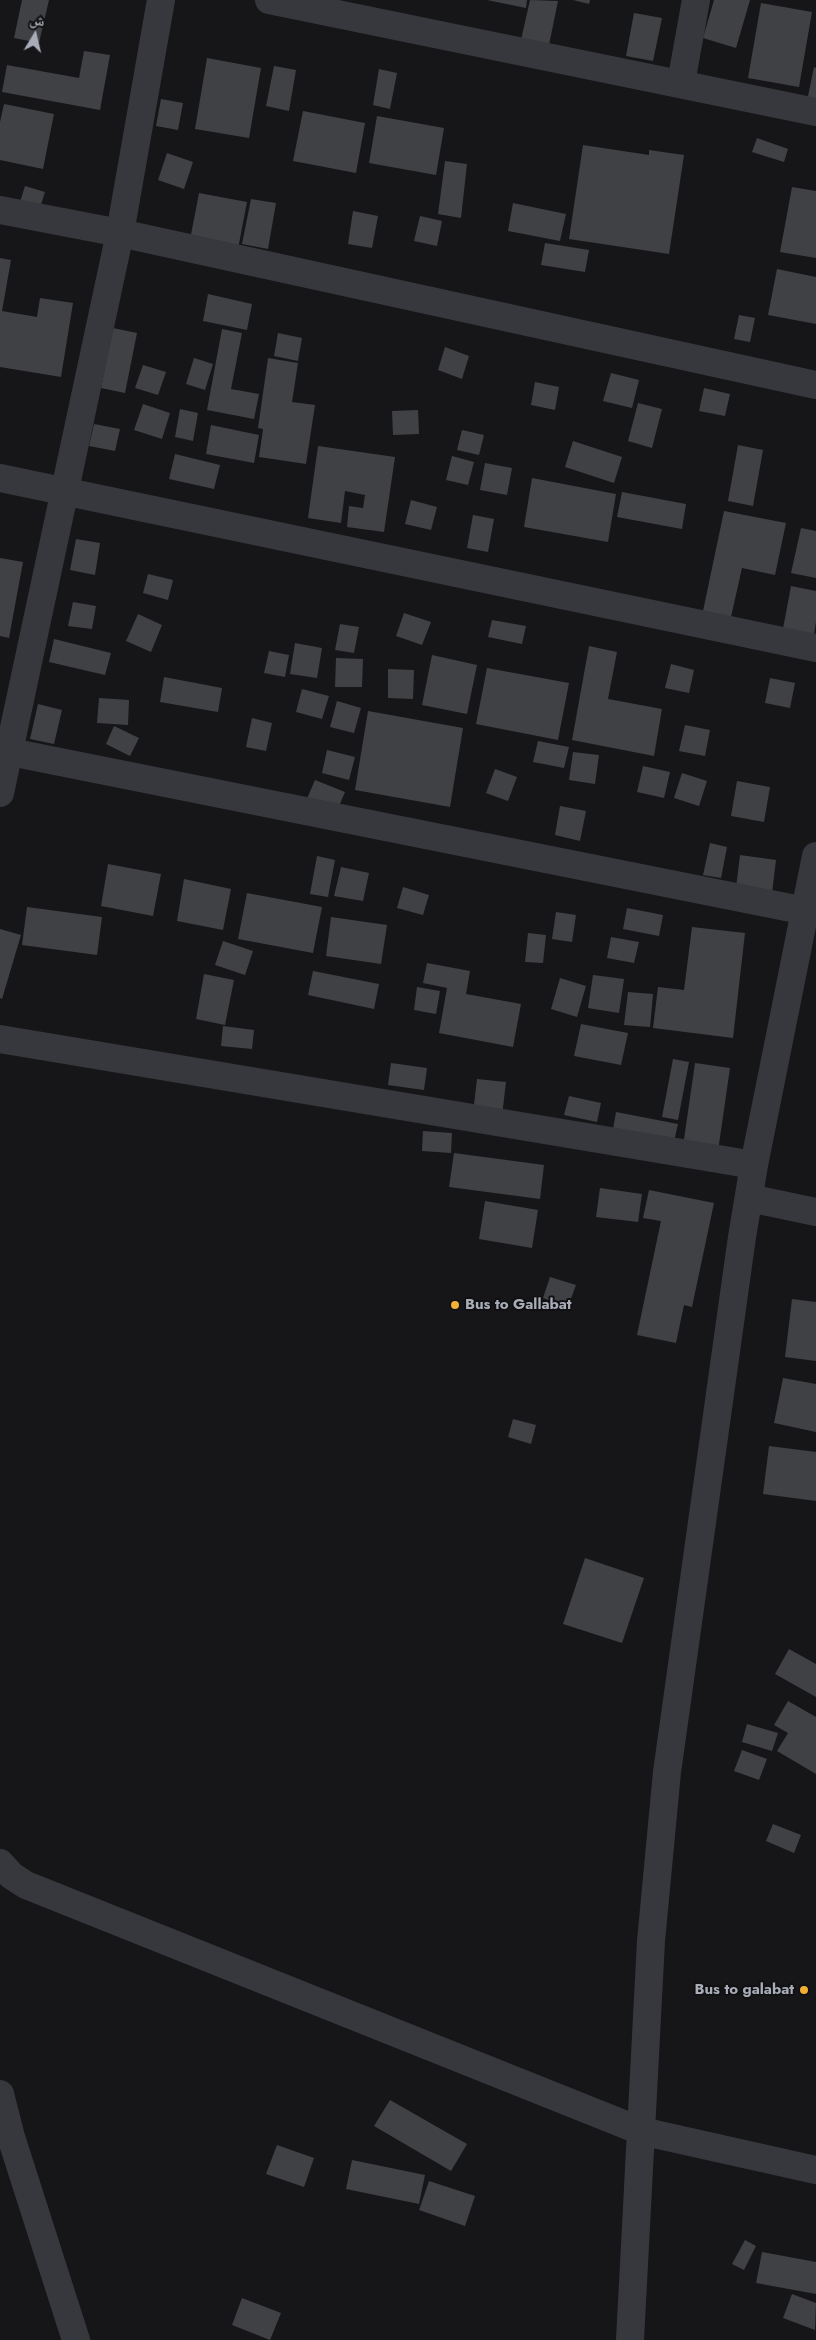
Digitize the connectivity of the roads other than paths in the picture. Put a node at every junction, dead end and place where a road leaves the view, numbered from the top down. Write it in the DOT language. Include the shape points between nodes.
graph roads {
  1 [pos="161,0"];
  2 [pos="269,0"];
  3 [pos="696,0"];
  4 [pos="681,83"];
  5 [pos="816,112"];
  6 [pos="0,210"];
  7 [pos="120,233"];
  8 [pos="816,384"];
  9 [pos="0,478"];
  10 [pos="65,491"];
  11 [pos="816,648"];
  12 [pos="4,751"];
  13 [pos="0,793"];
  14 [pos="816,856"];
  15 [pos="811,912"];
  16 [pos="0,1039"];
  17 [pos="754,1166"];
  18 [pos="749,1198"];
  19 [pos="816,1212"];
  20 [pos="0,1863"];
  21 [pos="0,2094"];
  22 [pos="642,2131"];
  23 [pos="816,2170"];
  24 [pos="76,2340"];
  25 [pos="630,2340"];
  1 -- 7 [label="street"];
  2 -- 4 [label="street"];
  3 -- 4 [label="street"];
  4 -- 5 [label="street"];
  6 -- 7 [label="street"];
  7 -- 8 [label="street"];
  7 -- 10 [label="street"];
  9 -- 10 [label="street"];
  10 -- 11 [label="street"];
  10 -- 12 [label="street"];
  12 -- 13 [label="street"];
  12 -- 15 [label="street"];
  14 -- 15 [label="street"];
  15 -- 17 [label="street"];
  16 -- 17 [label="street"];
  17 -- 18 [label="street"];
  18 -- 19 [label="street"];
  18 -- 22 [label="street" via="667,1772 652,1941"];
  20 -- 22 [label="street" via="26,1885"];
  21 -- 24 [label="street" via="10,2137"];
  22 -- 23 [label="street"];
  22 -- 25 [label="street"];
}
